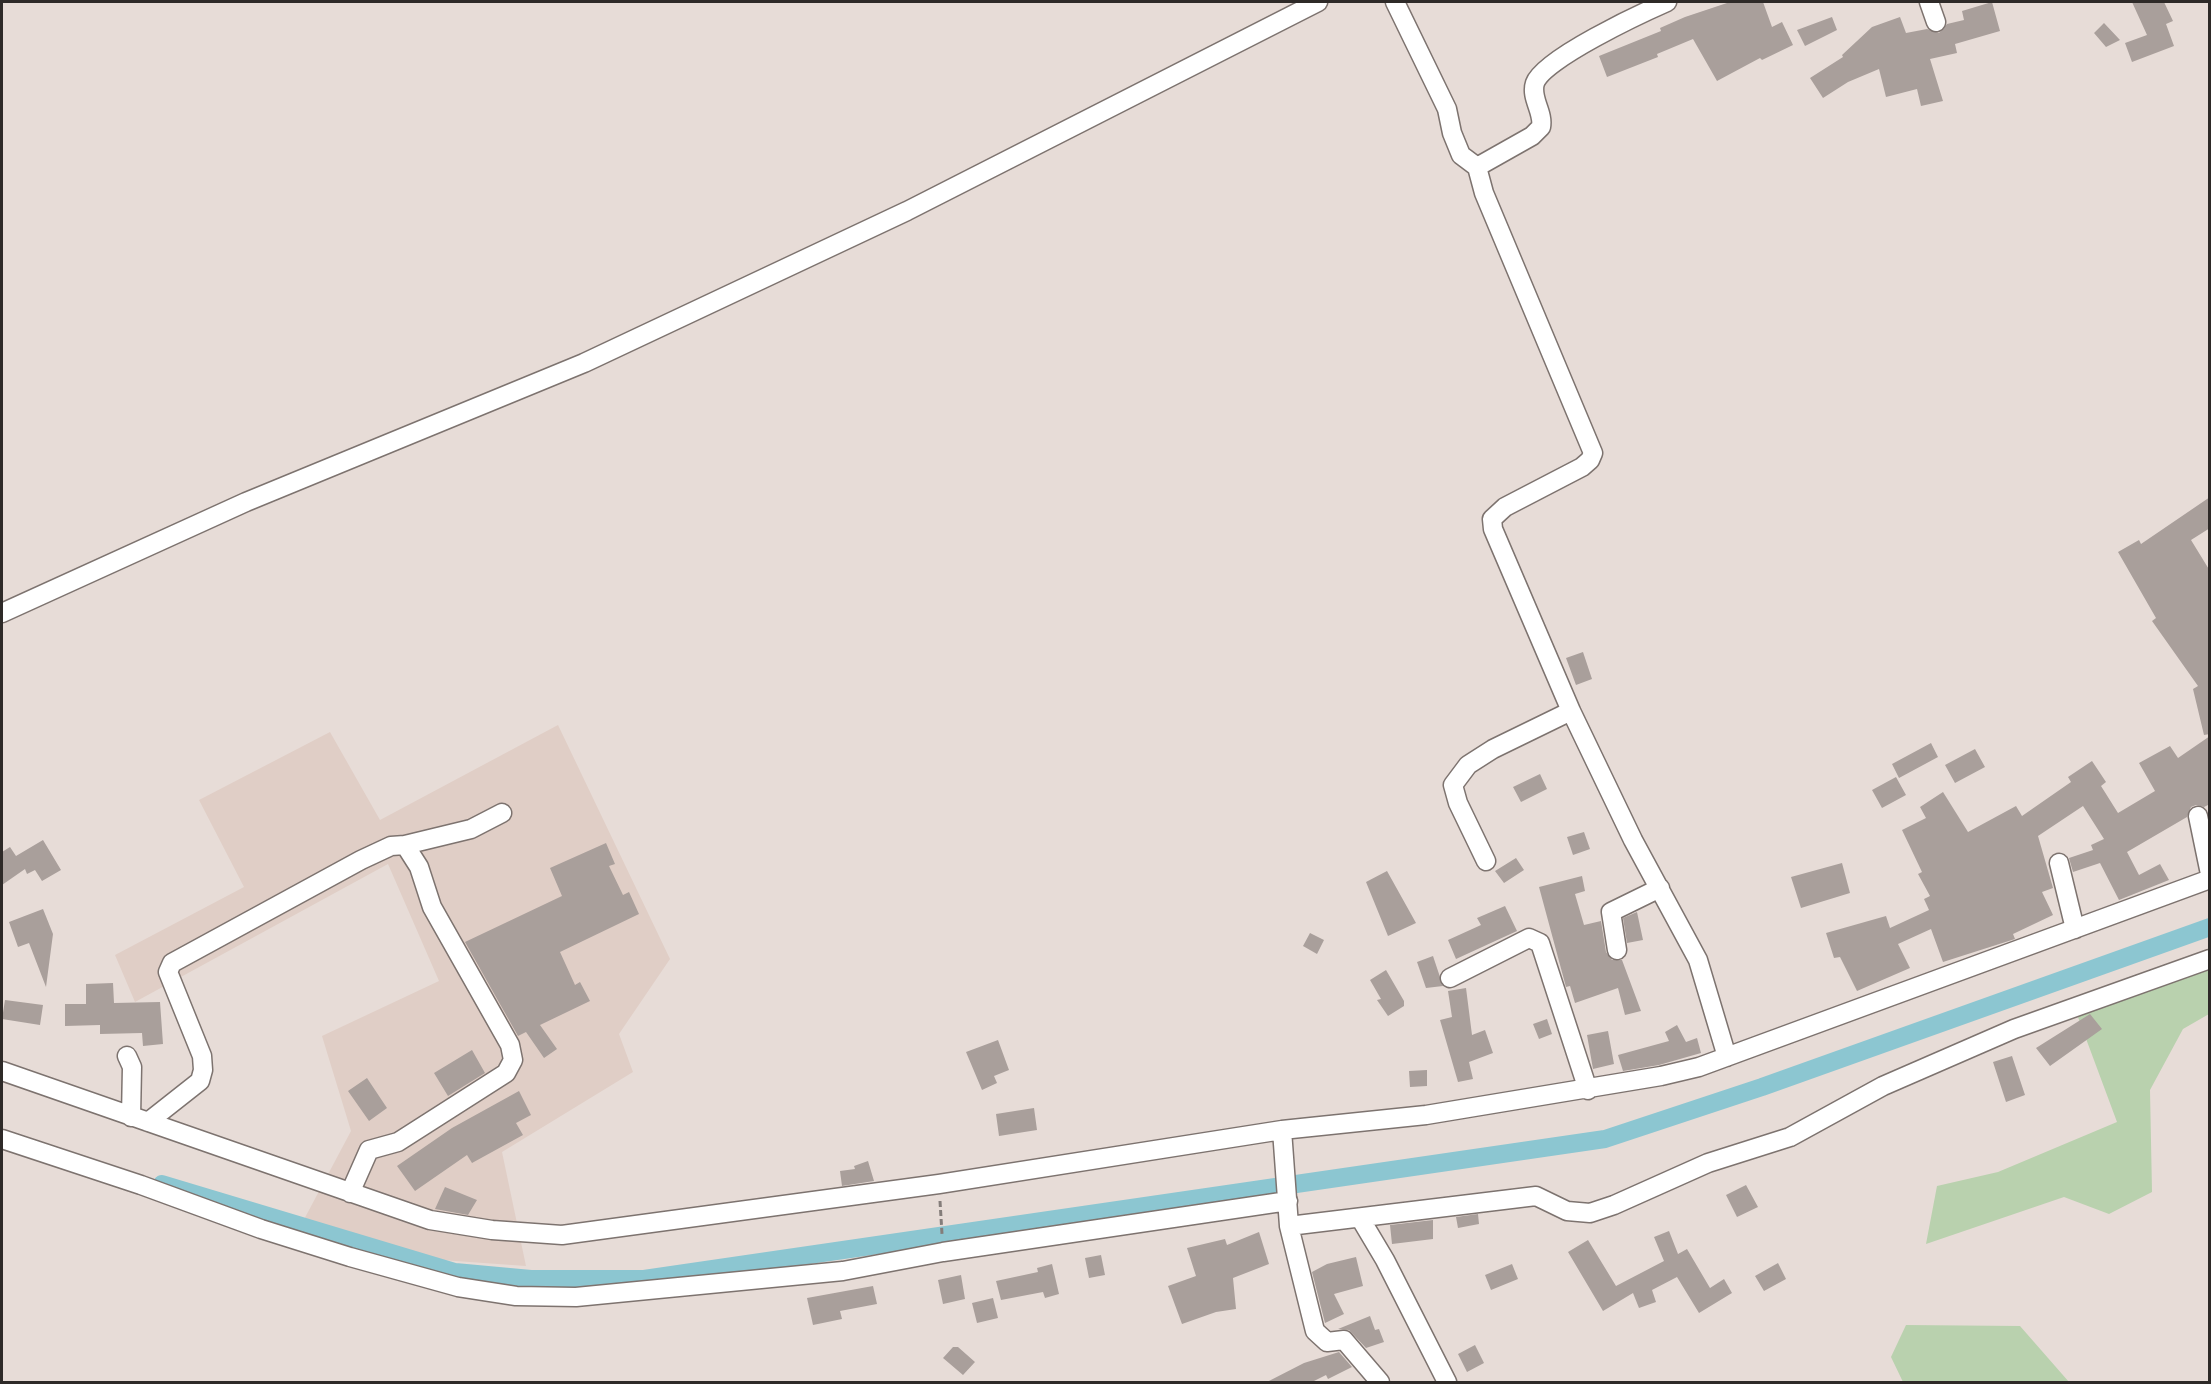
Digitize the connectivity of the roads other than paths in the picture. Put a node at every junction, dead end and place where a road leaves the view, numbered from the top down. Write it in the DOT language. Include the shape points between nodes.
graph roads {
  1 [pos="1318,2"];
  2 [pos="1395,2"];
  3 [pos="1667,2"];
  4 [pos="1929,2"];
  5 [pos="1936,22"];
  6 [pos="1477,167"];
  7 [pos="2,613"];
  8 [pos="1572,711"];
  9 [pos="502,813"];
  10 [pos="2198,816"];
  11 [pos="405,845"];
  12 [pos="1486,861"];
  13 [pos="2059,863"];
  14 [pos="2210,874"];
  15 [pos="2210,879"];
  16 [pos="1660,888"];
  17 [pos="2075,929"];
  18 [pos="1617,950"];
  19 [pos="2210,959"];
  20 [pos="1450,978"];
  21 [pos="127,1056"];
  22 [pos="1727,1057"];
  23 [pos="2,1071"];
  24 [pos="1588,1090"];
  25 [pos="139,1120"];
  26 [pos="2,1139"];
  27 [pos="1283,1139"];
  28 [pos="350,1192"];
  29 [pos="1287,1196"];
  30 [pos="1360,1218"];
  31 [pos="1289,1226"];
  32 [pos="1380,1383"];
  33 [pos="1448,1383"];
  1 -- 7 [label="street" via="907,211 584,363 246,502"];
  2 -- 6 [label="street" via="1447,109 1461,155"];
  3 -- 6 [label="street" via="1599,35 1541,72 1534,86 1541,127"];
  4 -- 5 [label="street"];
  6 -- 8 [label="street" via="1484,193 1593,453 1582,467 1505,507 1492,519"];
  8 -- 12 [label="street" via="1493,748 1468,765 1453,784"];
  8 -- 16 [label="street"];
  9 -- 11 [label="street" via="471,829"];
  10 -- 14 [label="street"];
  11 -- 25 [label="street" via="391,846 361,860 172,963 168,972 202,1056 203,1070 200,1081"];
  11 -- 28 [label="street" via="419,867 432,907 510,1045 513,1060 506,1073 398,1142 369,1150"];
  13 -- 17 [label="street"];
  15 -- 17 [label="street"];
  16 -- 18 [label="street" via="1611,912"];
  16 -- 22 [label="street" via="1698,960"];
  17 -- 22 [label="street"];
  19 -- 30 [label="street" via="2014,1029 1883,1086 1790,1137 1708,1163 1590,1213 1567,1211 1536,1196"];
  20 -- 24 [label="street" via="1529,938 1540,943"];
  21 -- 25 [label="street"];
  22 -- 24 [label="street" via="1699,1067"];
  23 -- 25 [label="street"];
  24 -- 27 [label="street"];
  25 -- 28 [label="street"];
  26 -- 29 [label="street" via="350,1257 458,1287 516,1296 576,1297 843,1271"];
  27 -- 28 [label="street" via="562,1235 430,1220"];
  27 -- 29 [label="street"];
  29 -- 31 [label="street"];
  30 -- 31 [label="street"];
  30 -- 33 [label="street"];
  31 -- 32 [label="street" via="1315,1331 1327,1342 1344,1340"];
}
